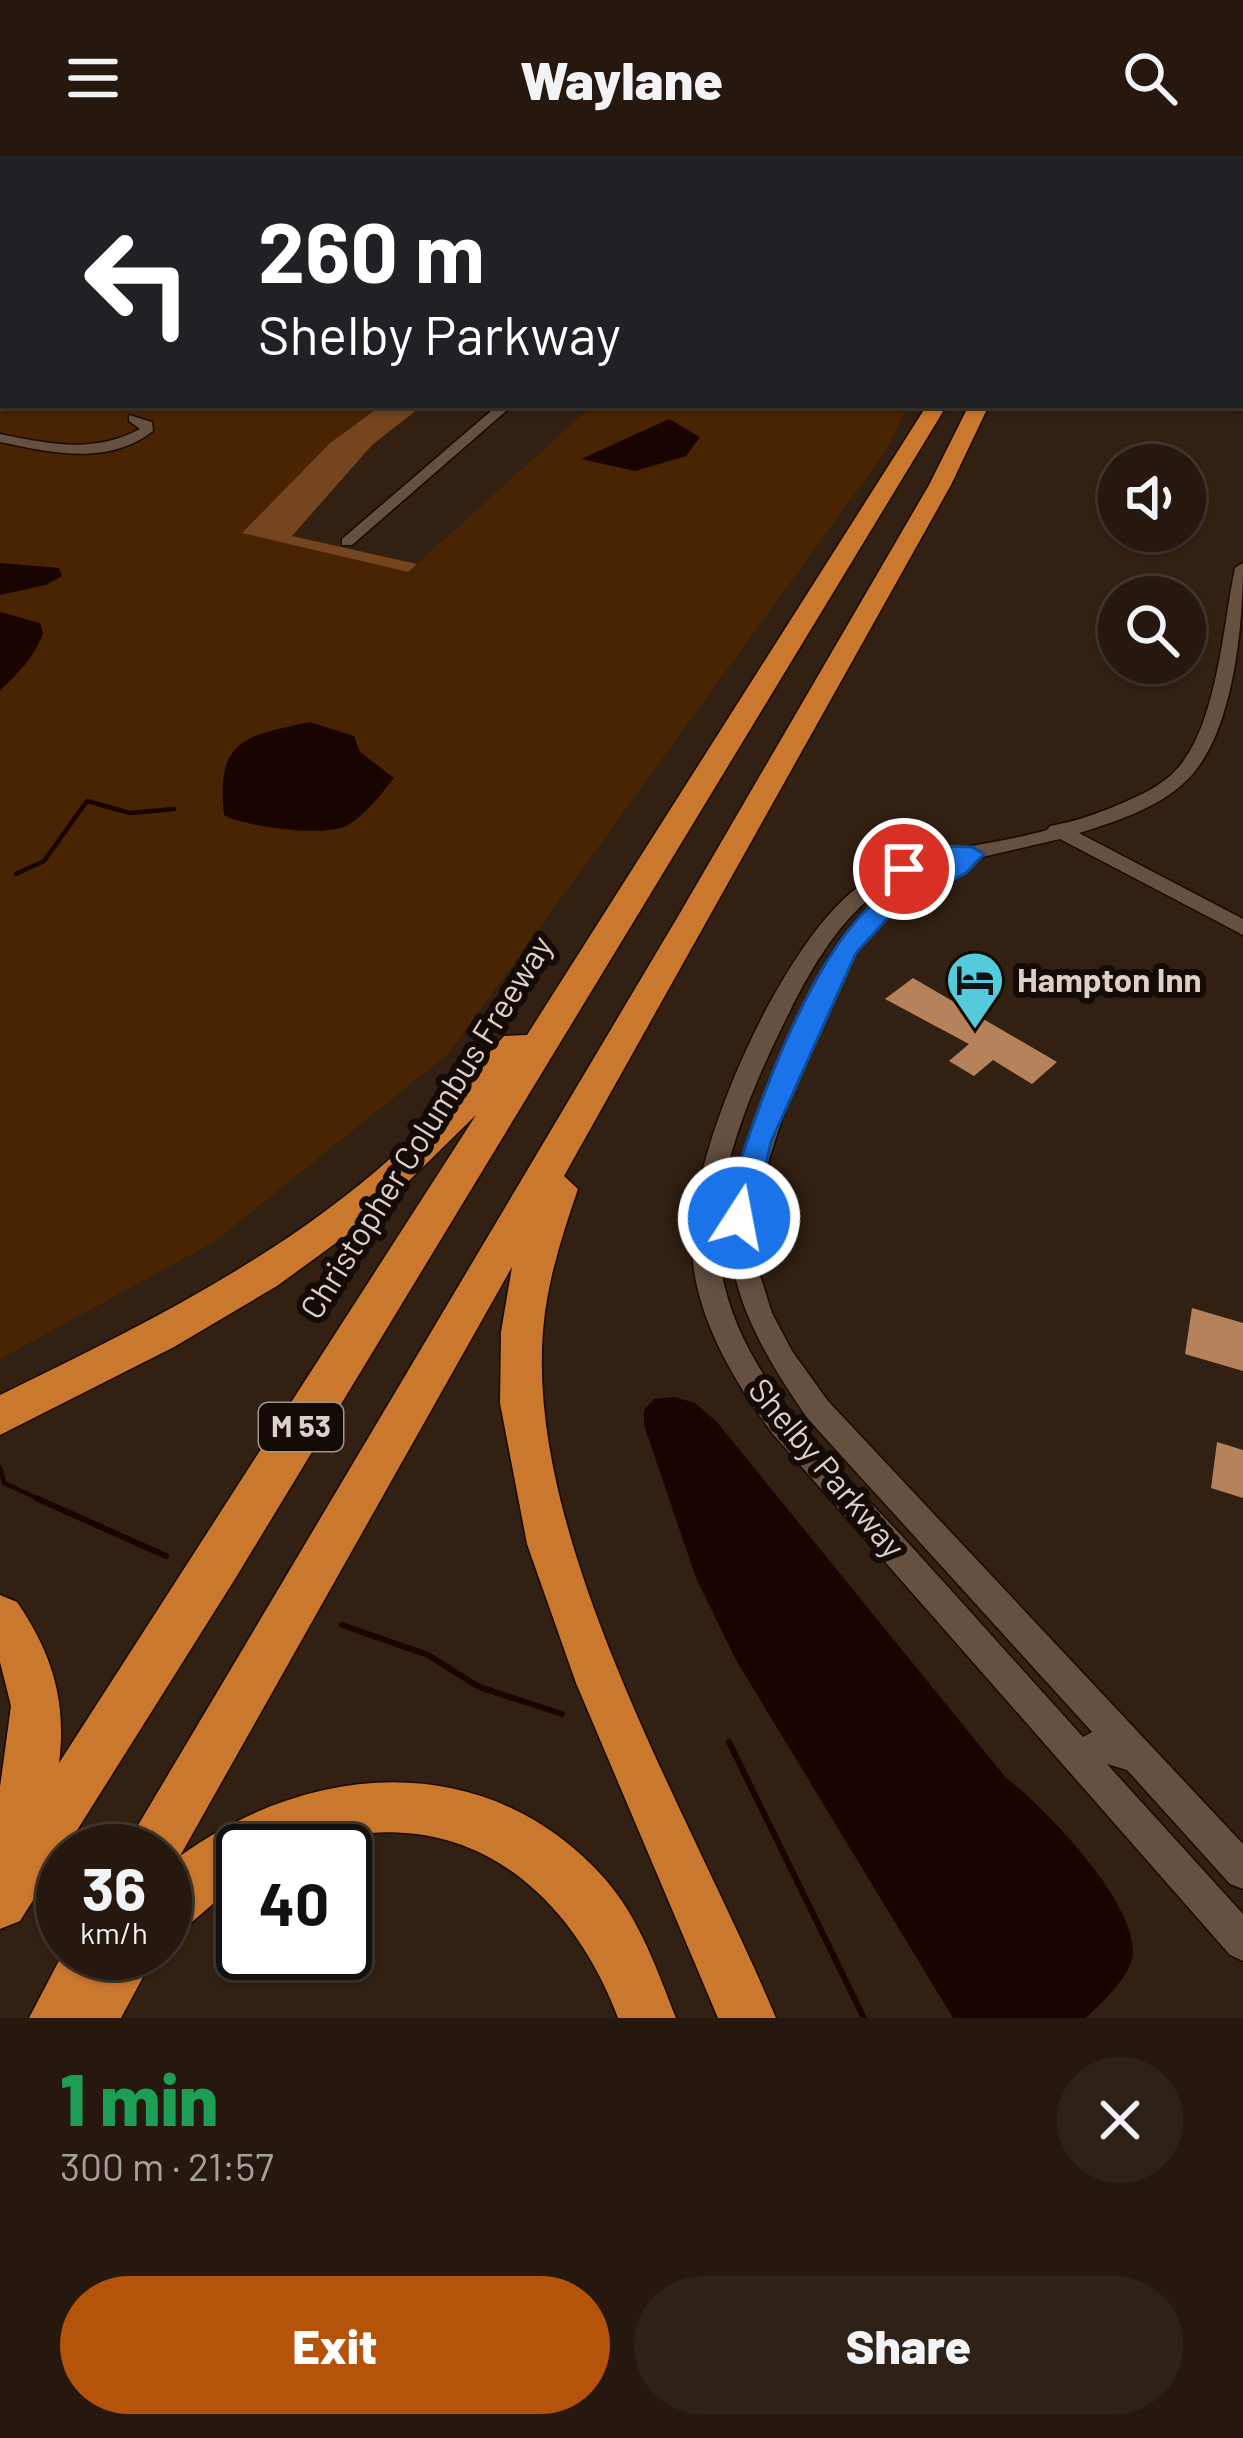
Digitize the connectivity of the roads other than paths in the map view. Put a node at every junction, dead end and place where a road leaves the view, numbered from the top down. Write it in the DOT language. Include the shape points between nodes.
graph roads {
  1 [pos="503,408"];
  2 [pos="936,408"];
  3 [pos="978,408"];
  4 [pos="134,418"];
  5 [pos="0,438"];
  6 [pos="348,543"];
  7 [pos="1243,568"];
  8 [pos="1237,621"];
  9 [pos="1057,830"];
  10 [pos="844,928"];
  11 [pos="1243,928"];
  12 [pos="595,950"];
  13 [pos="641,1009"];
  14 [pos="0,1416"];
  15 [pos="0,1618"];
  16 [pos="1140,1757"];
  17 [pos="1080,1758"];
  18 [pos="169,1824"];
  19 [pos="0,1859"];
  20 [pos="1243,1871"];
  21 [pos="192,1885"];
  22 [pos="0,1900"];
  23 [pos="1243,1942"];
  24 [pos="80,1980"];
  25 [pos="111,1980"];
  26 [pos="58,2018"];
  27 [pos="88,2018"];
  28 [pos="647,2018"];
  29 [pos="747,2018"];
  1 -- 6 [label="street"];
  2 -- 12 [label="highway, Christopher Columbus Freeway / M 53"];
  3 -- 13 [label="highway, M 53"];
  4 -- 5 [label="street" via="146,431 97,454"];
  7 -- 8 [label="street, Shelby Parkway"];
  8 -- 9 [label="street, Shelby Parkway" via="1192,765 1136,806"];
  9 -- 10 [label="street, Shelby Parkway" via="972,854"];
  9 -- 11 [label="street"];
  10 -- 16 [label="street, Shelby Parkway" via="748,1165 740,1243 752,1297 778,1356 818,1410"];
  10 -- 17 [label="street, Shelby Parkway" via="794,985 714,1161 704,1225 717,1307 740,1364 782,1424"];
  12 -- 14 [label="highway" via="462,1108 351,1212 207,1309"];
  12 -- 22 [label="highway, Christopher Columbus Freeway / M 53"];
  13 -- 18 [label="highway, M 53"];
  13 -- 29 [label="highway" via="542,1226 526,1303 522,1418 556,1574"];
  15 -- 19 [label="highway" via="27,1653 39,1723 24,1802"];
  16 -- 17 [label="street" via="1103,1745"];
  16 -- 20 [label="street, Shelby Parkway"];
  17 -- 23 [label="street, Shelby Parkway"];
  21 -- 28 [label="highway" via="300,1817 368,1803 433,1808 501,1830 551,1864 609,1934"];
  24 -- 26 [label="highway"];
  25 -- 27 [label="highway"];
}
